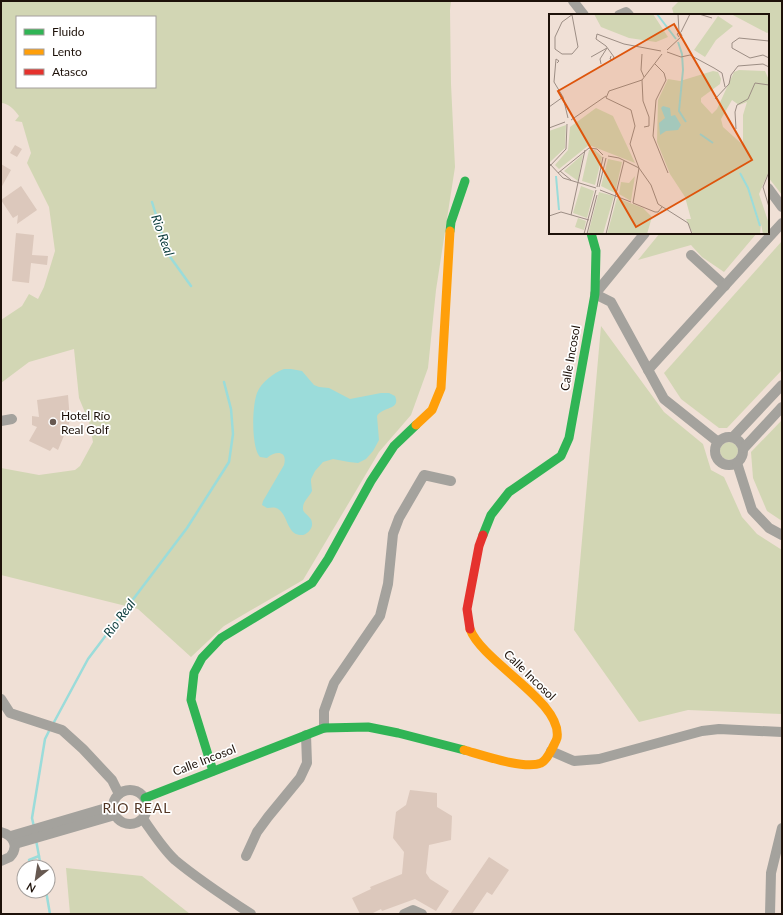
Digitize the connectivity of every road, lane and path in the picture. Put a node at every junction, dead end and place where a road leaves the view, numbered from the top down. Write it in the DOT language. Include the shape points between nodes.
graph roads {
  1 [pos="573,1"];
  2 [pos="583,14"];
  3 [pos="465,182"];
  4 [pos="769,189"];
  5 [pos="782,207"];
  6 [pos="782,223"];
  7 [pos="591,234"];
  8 [pos="645,234"];
  9 [pos="691,255"];
  10 [pos="725,286"];
  11 [pos="595,294"];
  12 [pos="648,370"];
  13 [pos="782,385"];
  14 [pos="782,407"];
  15 [pos="12,418"];
  16 [pos="1,421"];
  17 [pos="733,437"];
  18 [pos="718,442"];
  19 [pos="744,448"];
  20 [pos="737,463"];
  21 [pos="451,481"];
  22 [pos="782,535"];
  23 [pos="1,699"];
  24 [pos="324,728"];
  25 [pos="782,732"];
  26 [pos="306,735"];
  27 [pos="552,751"];
  28 [pos="213,770"];
  29 [pos="119,794"];
  30 [pos="145,798"];
  31 [pos="114,810"];
  32 [pos="143,819"];
  33 [pos="782,828"];
  34 [pos="9,837"];
  35 [pos="246,856"];
  36 [pos="1,861"];
  37 [pos="771,873"];
  38 [pos="782,873"];
  39 [pos="251,914"];
  40 [pos="404,914"];
  41 [pos="422,914"];
  42 [pos="770,914"];
  1 -- 2 [label="street"];
  3 -- 28 [label="street" via="451,222 441,388 432,410 394,446 312,583 221,638 202,658 194,673 190,700"];
  4 -- 5 [label="street"];
  6 -- 10 [label="street"];
  7 -- 11 [label="street, Calle Incosol" via="596,251"];
  8 -- 11 [label="street"];
  9 -- 10 [label="street"];
  10 -- 12 [label="street"];
  11 -- 12 [label="street" via="611,302"];
  11 -- 27 [label="street, Calle Incosol" via="568,438 560,456 509,492 491,515 479,546 467,609 470,631 483,648 546,707 555,724 557,738"];
  12 -- 18 [label="street" via="664,399"];
  13 -- 17 [label="street"];
  14 -- 19 [label="street"];
  15 -- 16 [label="street"];
  17 -- 18 [label="street" via="725,437"];
  17 -- 19 [label="street" via="740,441"];
  18 -- 20 [label="street" via="715,454 720,462 728,466"];
  19 -- 20 [label="street" via="743,457"];
  20 -- 22 [label="street" via="752,510 769,528"];
  21 -- 24 [label="street" via="424,475 399,518 393,534 388,584 380,616 334,683 324,711"];
  23 -- 29 [label="street" via="10,713 62,730 112,780"];
  24 -- 26 [label="street, Calle Incosol"];
  24 -- 27 [label="street, Calle Incosol" via="368,727 525,766 540,764"];
  25 -- 27 [label="street" via="702,730 599,759 574,761"];
  26 -- 28 [label="street, Calle Incosol"];
  26 -- 35 [label="street" via="307,763 300,778 261,827"];
  28 -- 30 [label="street, Calle Incosol"];
  29 -- 30 [label="street" via="133,790"];
  29 -- 31 [label="street" via="115,799"];
  30 -- 32 [label="street" via="148,805"];
  31 -- 32 [label="street" via="125,823 131,824"];
  31 -- 34 [label="street" via="27,836"];
  32 -- 39 [label="street" via="174,859"];
  33 -- 37 [label="street"];
  34 -- 36 [label="street" via="13,853"];
  37 -- 38 [label="street"];
  37 -- 42 [label="street"];
  40 -- 41 [label="street" via="413,910"];
}
